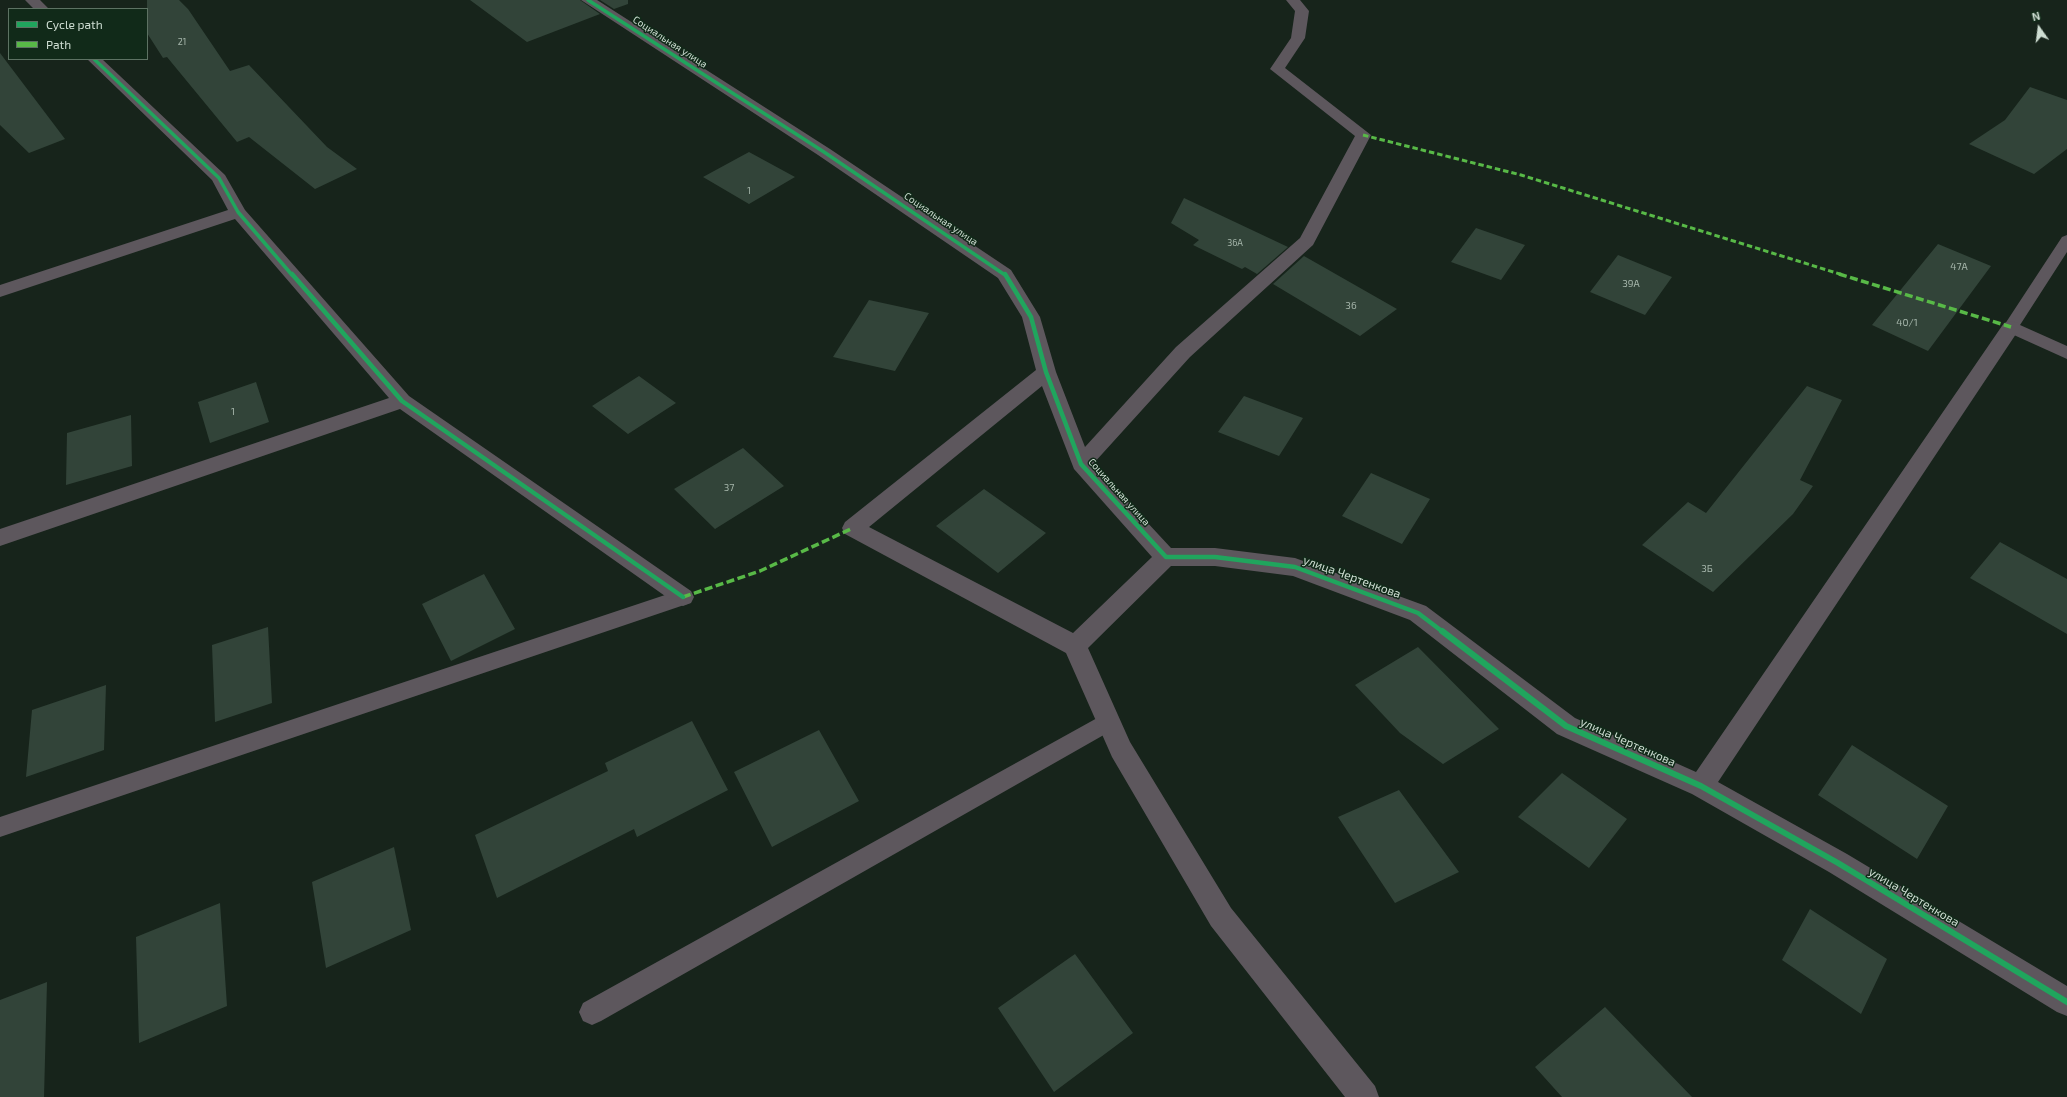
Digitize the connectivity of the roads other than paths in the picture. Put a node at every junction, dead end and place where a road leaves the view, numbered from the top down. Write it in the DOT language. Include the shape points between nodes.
graph roads {
  1 [pos="32,0"];
  2 [pos="588,0"];
  3 [pos="1293,0"];
  4 [pos="41,8"];
  5 [pos="95,60"];
  6 [pos="238,212"];
  7 [pos="2067,240"];
  8 [pos="0,291"];
  9 [pos="2011,327"];
  10 [pos="2067,353"];
  11 [pos="1046,372"];
  12 [pos="402,401"];
  13 [pos="1081,464"];
  14 [pos="0,538"];
  15 [pos="1166,557"];
  16 [pos="683,598"];
  17 [pos="1075,646"];
  18 [pos="1108,721"];
  19 [pos="1701,786"];
  20 [pos="0,827"];
  21 [pos="2067,1002"];
  22 [pos="592,1012"];
  23 [pos="1364,1097"];
  1 -- 4 [label="street"];
  2 -- 11 [label="street, Социальная улица" via="824,152 1005,274 1031,318"];
  3 -- 13 [label="street" via="1302,11 1298,38 1277,69 1363,135 1307,241 1183,352"];
  5 -- 6 [label="street" via="220,178"];
  6 -- 8 [label="street"];
  6 -- 12 [label="street"];
  7 -- 9 [label="lane"];
  9 -- 10 [label="lane"];
  9 -- 19 [label="street"];
  11 -- 13 [label="street, Социальная улица"];
  11 -- 17 [label="street" via="853,528"];
  12 -- 14 [label="street"];
  12 -- 16 [label="street"];
  13 -- 15 [label="street, Социальная улица"];
  15 -- 17 [label="street"];
  15 -- 19 [label="street, улица Чертенкова" via="1215,558 1295,567 1418,613 1566,726"];
  16 -- 20 [label="lane"];
  17 -- 18 [label="street"];
  18 -- 22 [label="lane"];
  18 -- 23 [label="street" via="1221,917"];
  19 -- 21 [label="street, улица Чертенкова" via="1838,862"];
}
